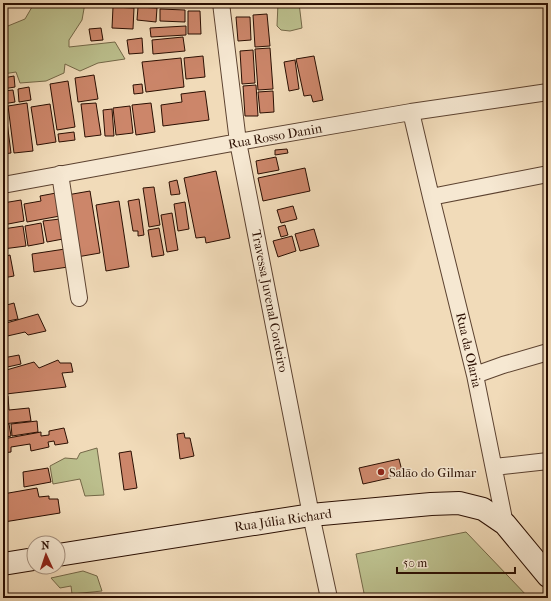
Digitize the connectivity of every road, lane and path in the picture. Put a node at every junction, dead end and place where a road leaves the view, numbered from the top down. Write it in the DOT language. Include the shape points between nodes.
graph roads {
  1 [pos="221,3"];
  2 [pos="548,92"];
  3 [pos="411,112"];
  4 [pos="238,142"];
  5 [pos="60,174"];
  6 [pos="548,174"];
  7 [pos="3,185"];
  8 [pos="431,197"];
  9 [pos="79,298"];
  10 [pos="548,352"];
  11 [pos="475,374"];
  12 [pos="548,461"];
  13 [pos="494,467"];
  14 [pos="312,515"];
  15 [pos="505,524"];
  16 [pos="66,554"];
  17 [pos="26,560"];
  18 [pos="3,564"];
  19 [pos="548,576"];
  20 [pos="329,598"];
  1 -- 4 [label="street, Travessa Juvenal Cordeiro"];
  2 -- 3 [label="street, Rua Rosso Danin"];
  3 -- 4 [label="street, Rua Rosso Danin"];
  3 -- 8 [label="street, Rua da Olaria"];
  4 -- 5 [label="street, Rua Rosso Danin"];
  4 -- 14 [label="street, Travessa Juvenal Cordeiro"];
  5 -- 7 [label="street, Rua Rosso Danin"];
  5 -- 9 [label="street"];
  6 -- 8 [label="street"];
  8 -- 11 [label="street, Rua da Olaria"];
  10 -- 11 [label="street"];
  11 -- 13 [label="street, Rua da Olaria"];
  12 -- 13 [label="street"];
  13 -- 15 [label="street, Rua da Olaria"];
  14 -- 15 [label="street, Rua Júlia Richard" via="431,504 459,504 483,509"];
  14 -- 16 [label="street, Rua Júlia Richard"];
  14 -- 20 [label="street, Travessa Juvenal Cordeiro"];
  15 -- 19 [label="street, Rua da Olaria"];
  17 -- 18 [label="street"];
}
